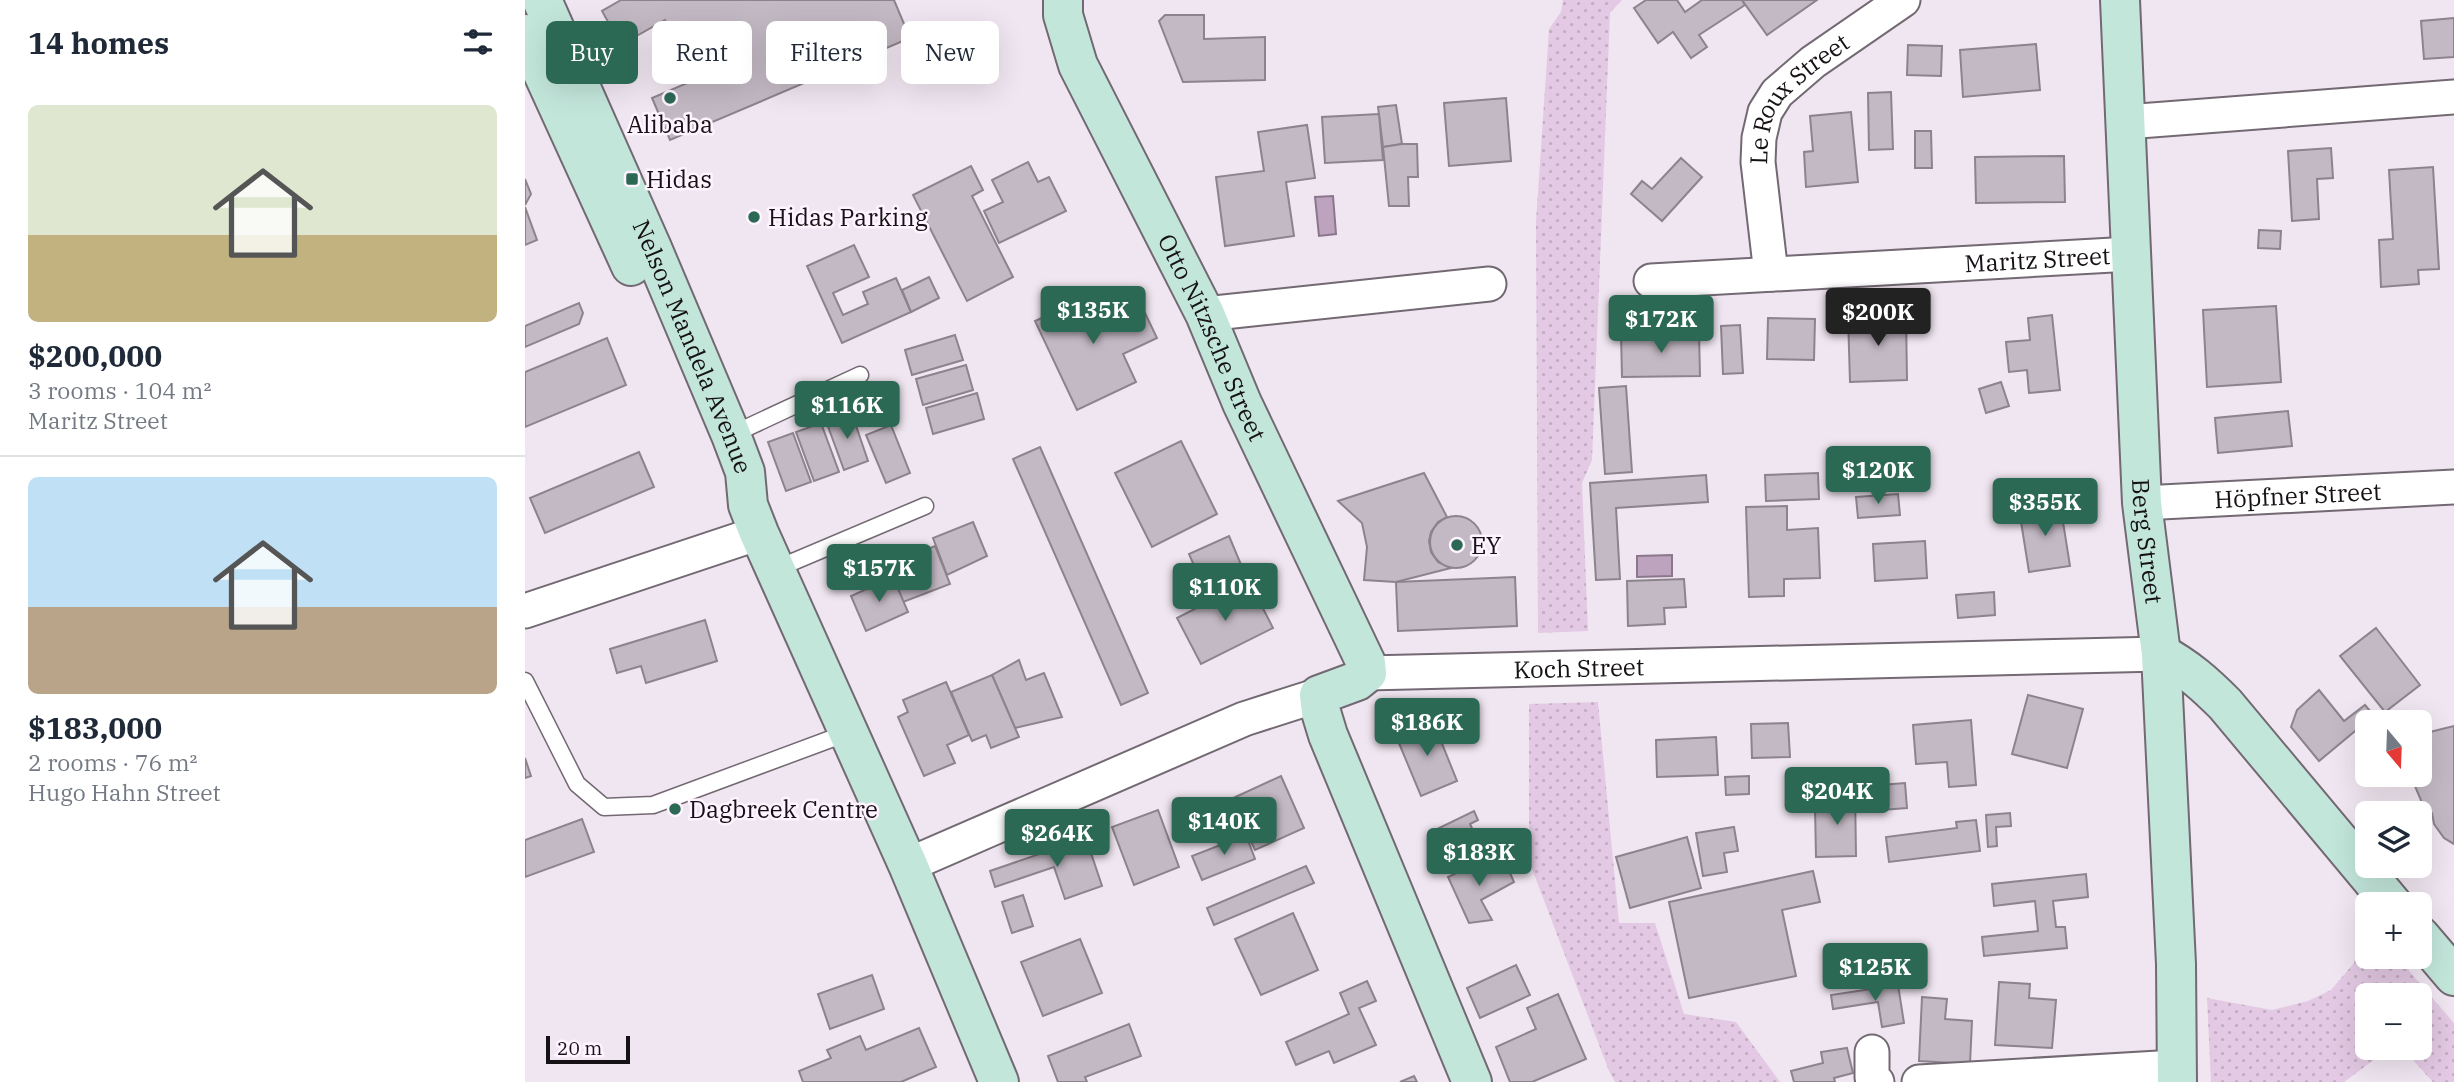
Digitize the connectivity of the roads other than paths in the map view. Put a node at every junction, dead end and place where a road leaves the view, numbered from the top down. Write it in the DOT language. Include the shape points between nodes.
graph roads {
  1 [pos="542,0"];
  2 [pos="1063,0"];
  3 [pos="1903,0"];
  4 [pos="2120,0"];
  5 [pos="525,34"];
  6 [pos="2454,97"];
  7 [pos="2126,122"];
  8 [pos="2131,254"];
  9 [pos="1771,274"];
  10 [pos="1651,281"];
  11 [pos="1489,284"];
  12 [pos="1205,314"];
  13 [pos="860,375"];
  14 [pos="731,435"];
  15 [pos="2454,486"];
  16 [pos="2142,503"];
  17 [pos="925,506"];
  18 [pos="753,519"];
  19 [pos="775,569"];
  20 [pos="525,611"];
  21 [pos="2161,654"];
  22 [pos="1367,673"];
  23 [pos="525,681"];
  24 [pos="1319,695"];
  25 [pos="847,733"];
  26 [pos="908,865"];
  27 [pos="2382,892"];
  28 [pos="2432,950"];
  29 [pos="2454,976"];
  30 [pos="2177,1074"];
  31 [pos="996,1079"];
  32 [pos="1472,1082"];
  33 [pos="1919,1082"];
  1 -- 14 [label="street, Nelson Mandela Avenue"];
  2 -- 12 [label="street, Otto Nitzsche Street" via="1069,68"];
  3 -- 9 [label="street, Le Roux Street" via="1813,62 1777,93 1765,112 1758,162"];
  4 -- 7 [label="street, Berg Street"];
  5 -- 18 [label="street, Nelson Mandela Avenue" via="727,478"];
  6 -- 7 [label="street"];
  7 -- 8 [label="street, Berg Street"];
  8 -- 9 [label="street, Maritz Street"];
  8 -- 16 [label="street, Berg Street"];
  9 -- 10 [label="street, Maritz Street"];
  11 -- 12 [label="street"];
  12 -- 22 [label="street, Otto Nitzsche Street"];
  13 -- 14 [label="lane"];
  14 -- 18 [label="street, Nelson Mandela Avenue" via="745,472"];
  15 -- 16 [label="street, Höpfner Street"];
  16 -- 21 [label="street, Berg Street"];
  17 -- 19 [label="lane"];
  18 -- 19 [label="street, Nelson Mandela Avenue"];
  18 -- 20 [label="street"];
  19 -- 25 [label="street, Nelson Mandela Avenue"];
  21 -- 22 [label="street, Koch Street"];
  21 -- 27 [label="street" via="2199,678 2225,704"];
  21 -- 30 [label="street, Berg Street"];
  22 -- 24 [label="street, Koch Street"];
  23 -- 25 [label="lane" via="576,784 604,807 653,805"];
  24 -- 26 [label="street, Koch Street" via="1244,719"];
  24 -- 32 [label="street" via="1328,735"];
  25 -- 26 [label="street, Nelson Mandela Avenue"];
  26 -- 31 [label="street, Nelson Mandela Avenue"];
  28 -- 29 [label="street"];
  30 -- 33 [label="street"];
}
